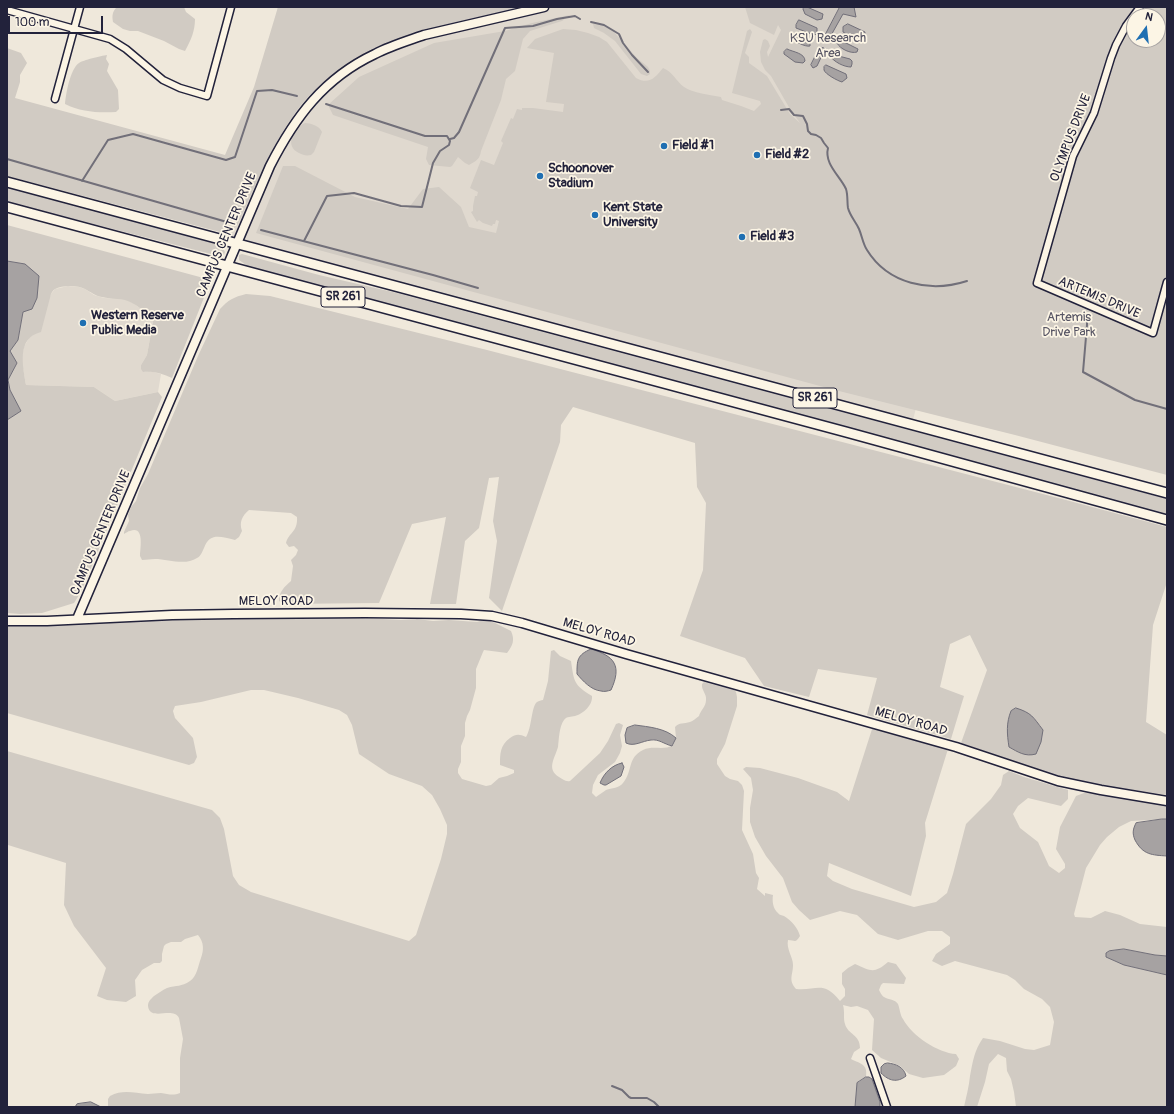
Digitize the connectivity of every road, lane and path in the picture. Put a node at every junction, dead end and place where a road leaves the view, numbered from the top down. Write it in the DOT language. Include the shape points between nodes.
graph roads {
  1 [pos="80,7"];
  2 [pos="231,7"];
  3 [pos="544,7"];
  4 [pos="1140,7"];
  5 [pos="7,10"];
  6 [pos="74,28"];
  7 [pos="55,99"];
  8 [pos="7,182"];
  9 [pos="7,207"];
  10 [pos="236,243"];
  11 [pos="227,266"];
  12 [pos="1167,282"];
  13 [pos="1037,283"];
  14 [pos="1167,493"];
  15 [pos="1167,520"];
  16 [pos="77,620"];
  17 [pos="7,621"];
  18 [pos="1167,801"];
  19 [pos="870,1058"];
  20 [pos="887,1107"];
  1 -- 6 [label="street"];
  2 -- 6 [label="street" via="207,96 180,88 156,76 126,49 110,39"];
  3 -- 10 [label="street, CAMPUS CENTER DRIVE" via="404,42 376,53 330,82 300,114 290,130 270,166"];
  4 -- 13 [label="street, OLYMPUS DRIVE" via="1116,45 1094,113 1077,146"];
  5 -- 6 [label="street"];
  6 -- 7 [label="street"];
  8 -- 10 [label="main road, SR 261"];
  9 -- 11 [label="main road, SR 261"];
  10 -- 11 [label="street, CAMPUS CENTER DRIVE"];
  10 -- 14 [label="main road, SR 261"];
  11 -- 15 [label="main road, SR 261"];
  11 -- 16 [label="street, CAMPUS CENTER DRIVE"];
  12 -- 13 [label="street, ARTEMIS DRIVE" via="1153,334"];
  16 -- 17 [label="street, MELOY ROAD"];
  16 -- 18 [label="street, MELOY ROAD" via="290,613 492,616 956,747 1058,781"];
  19 -- 20 [label="street"];
}
